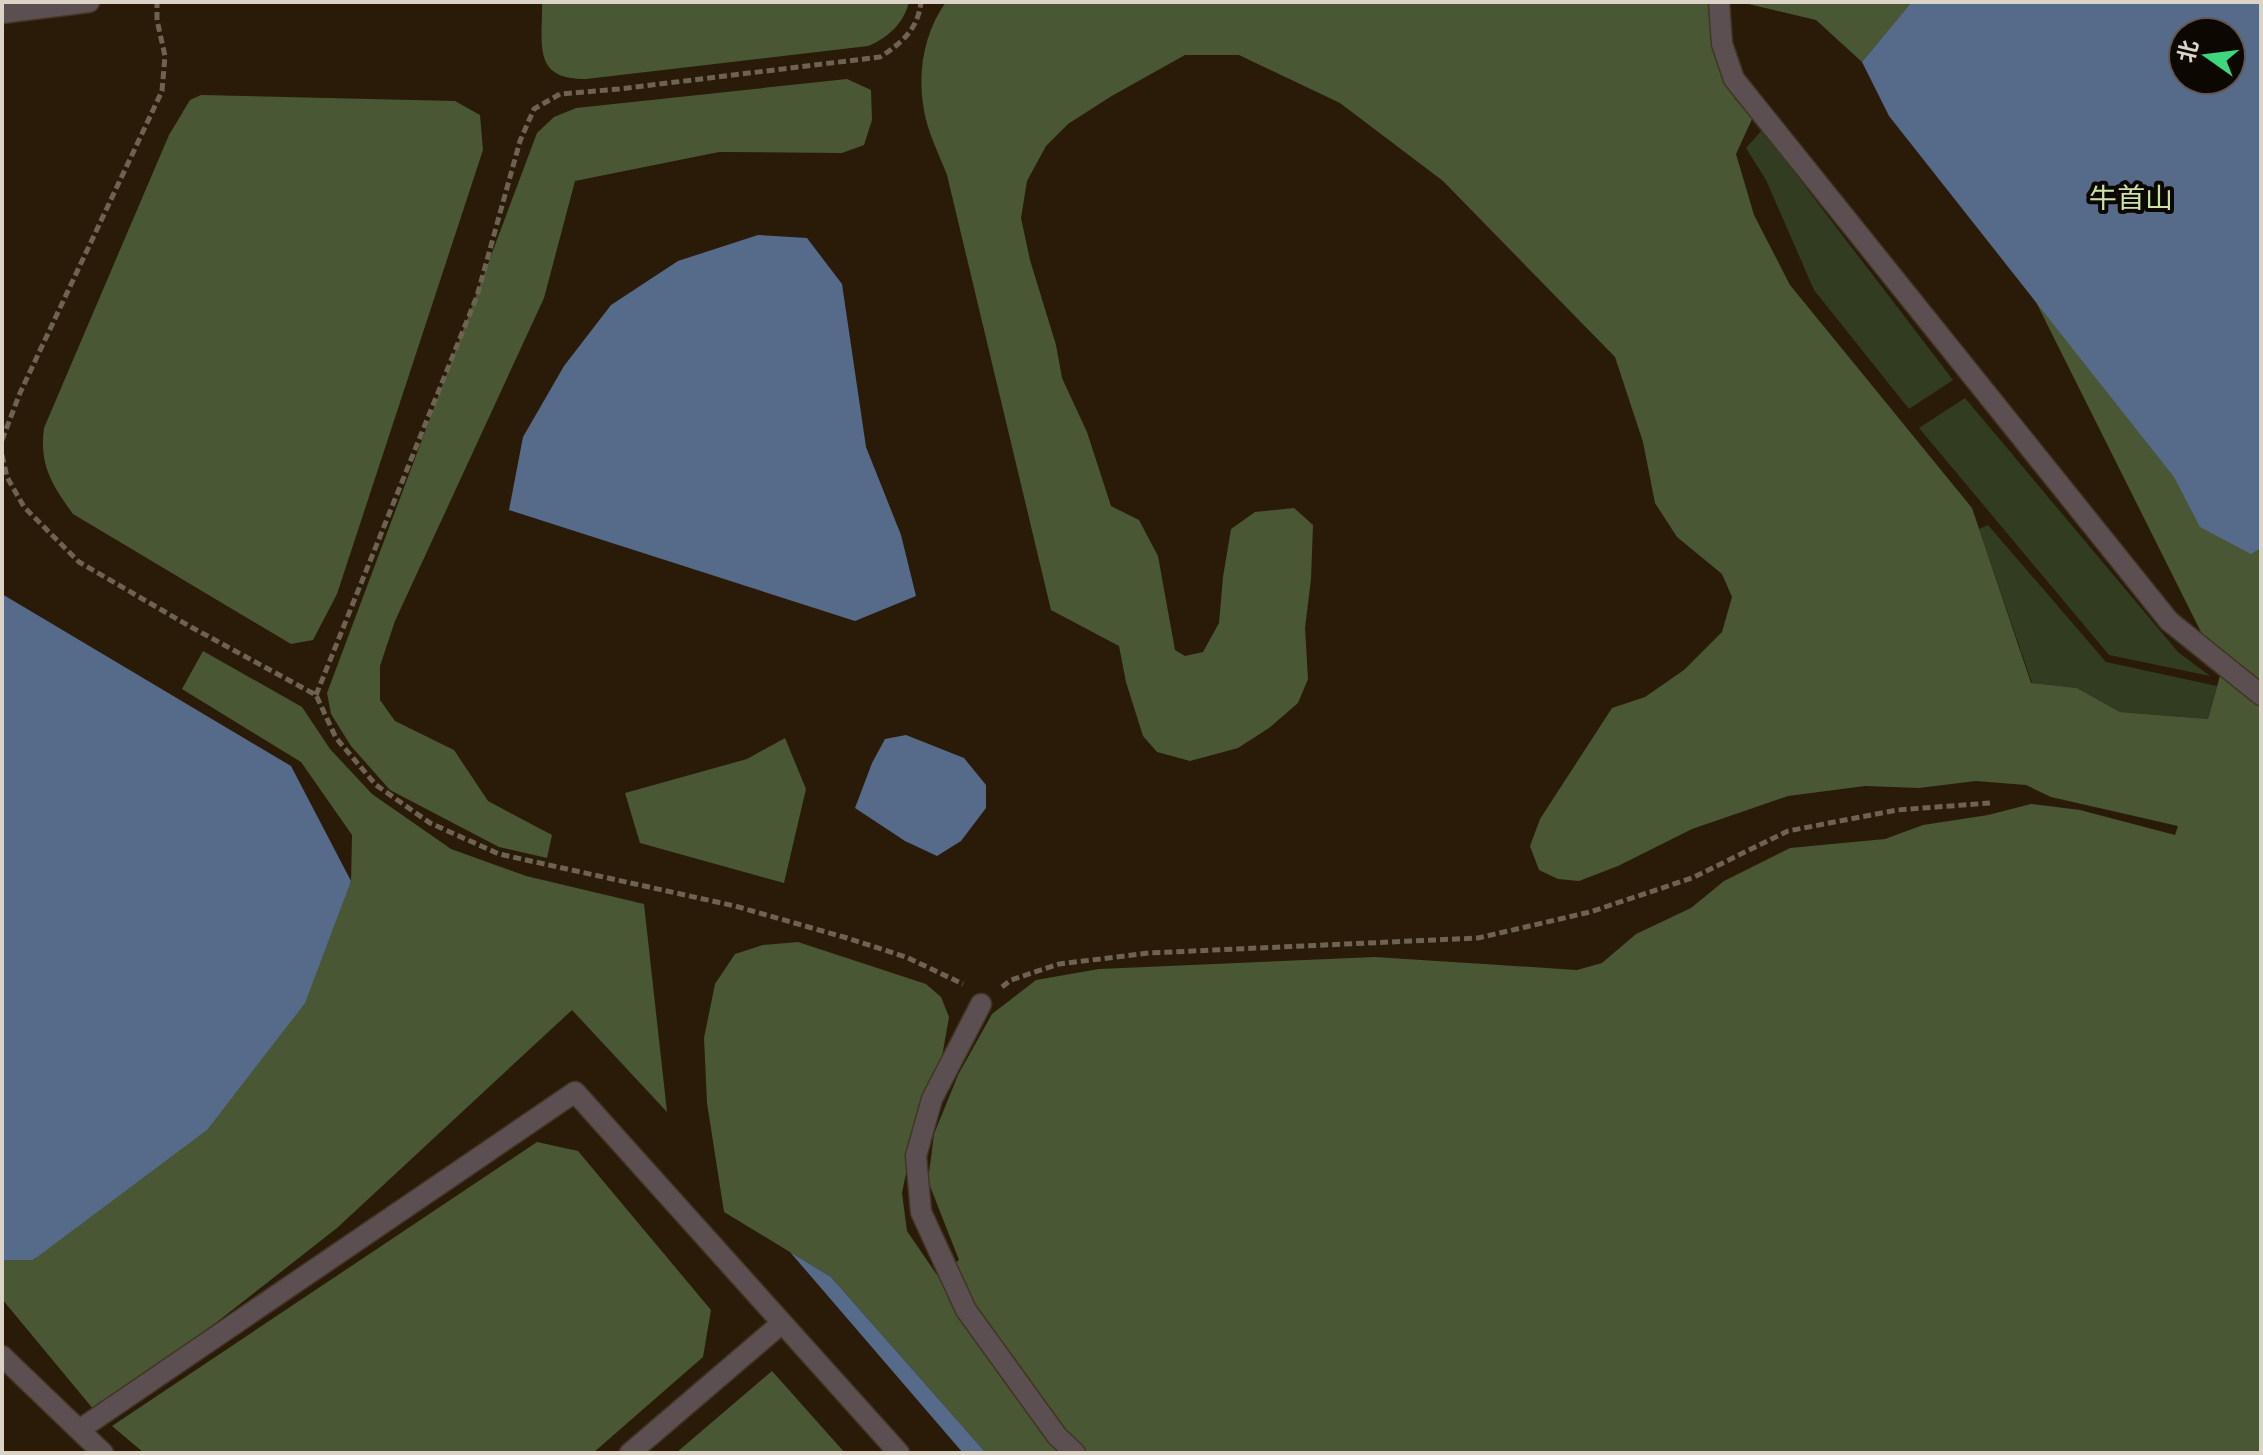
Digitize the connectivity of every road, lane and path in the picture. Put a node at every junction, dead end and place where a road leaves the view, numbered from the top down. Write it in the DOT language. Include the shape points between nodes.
graph roads {
  1 [pos="89,2"];
  2 [pos="157,2"];
  3 [pos="921,2"];
  4 [pos="1719,2"];
  5 [pos="2,13"];
  6 [pos="2,440"];
  7 [pos="2,455"];
  8 [pos="316,695"];
  9 [pos="2261,695"];
  10 [pos="1990,803"];
  11 [pos="981,1004"];
  12 [pos="782,1323"];
  13 [pos="2,1356"];
  14 [pos="79,1430"];
  15 [pos="103,1453"];
  16 [pos="630,1453"];
  17 [pos="899,1453"];
  18 [pos="1075,1453"];
  1 -- 5 [label="street"];
  2 -- 6 [label="path" via="165,56 162,91"];
  3 -- 8 [label="path" via="919,18 901,44 880,57 560,94 534,109 520,141 477,296"];
  4 -- 9 [label="street" via="1722,44 1734,79 2169,621"];
  7 -- 8 [label="path" via="24,507 79,562"];
  8 -- 11 [label="path" via="336,738 376,785 430,823 499,854 735,906 906,957 960,980"];
  10 -- 11 [label="path" via="1897,810 1788,831 1692,878 1590,912 1478,938 1149,953 1059,964 1011,980"];
  11 -- 18 [label="street" via="932,1099 916,1156 921,1212 966,1310 1057,1436"];
  12 -- 14 [label="street" via="575,1092"];
  12 -- 16 [label="street"];
  12 -- 17 [label="street"];
  13 -- 14 [label="street"];
  14 -- 15 [label="street"];
}
